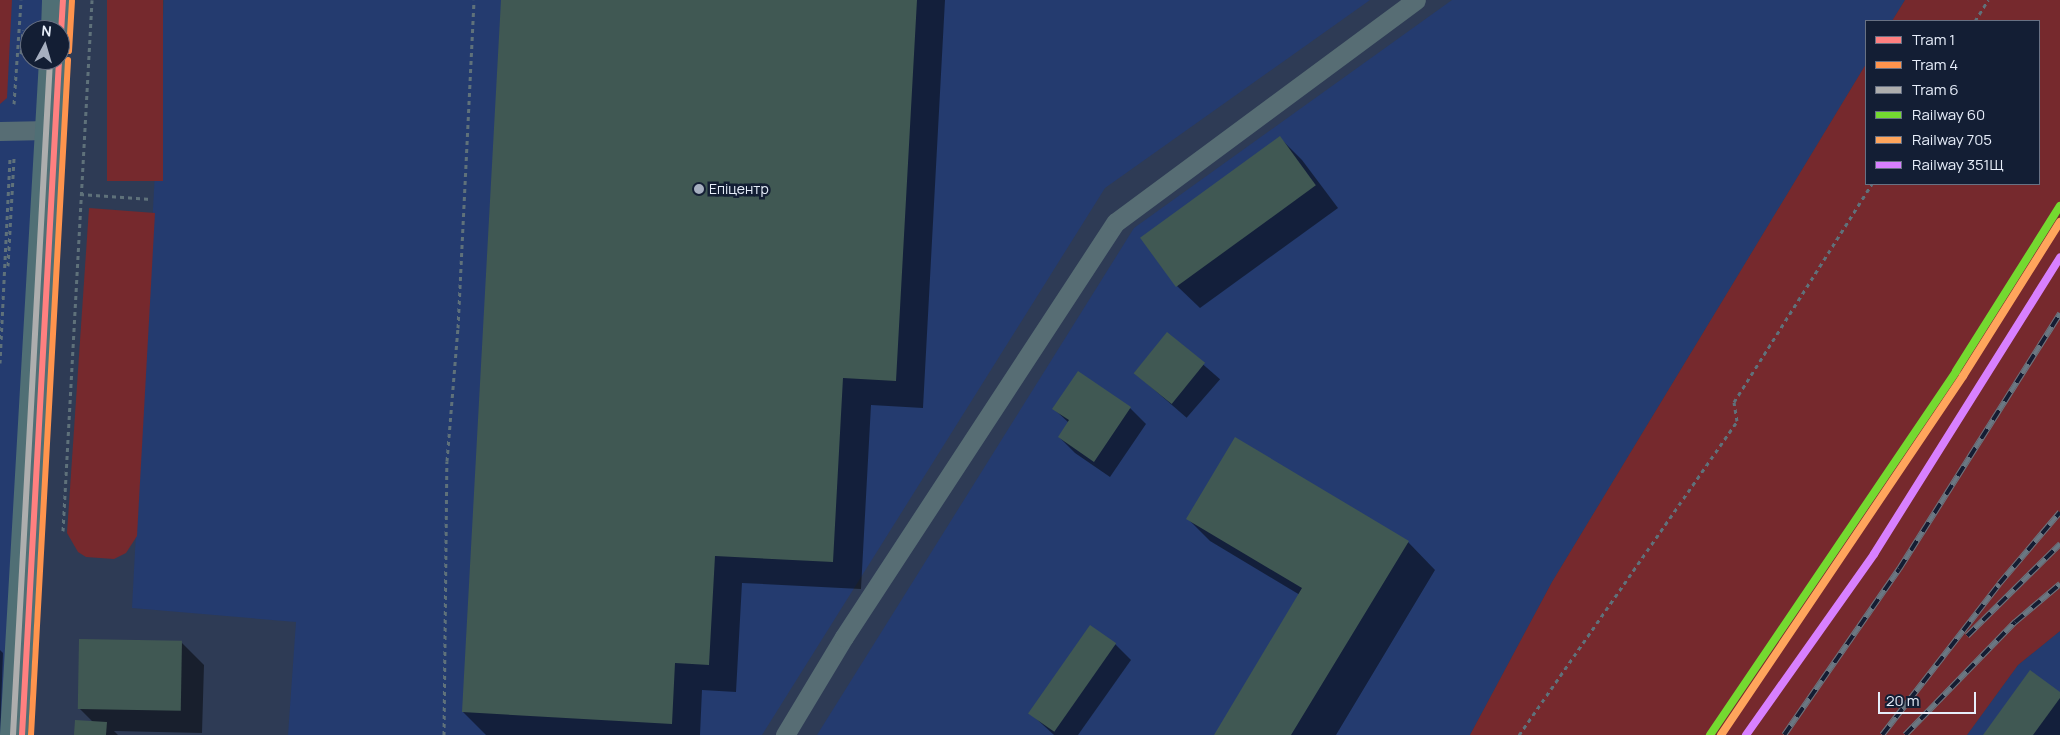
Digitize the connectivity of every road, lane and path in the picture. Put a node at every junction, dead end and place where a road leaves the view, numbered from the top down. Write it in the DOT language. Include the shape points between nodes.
graph roads {
  1 [pos="21,0"];
  2 [pos="56,0"];
  3 [pos="92,0"];
  4 [pos="474,0"];
  5 [pos="1416,0"];
  6 [pos="1988,0"];
  7 [pos="55,20"];
  8 [pos="1975,20"];
  9 [pos="52,70"];
  10 [pos="6,130"];
  11 [pos="48,130"];
  12 [pos="1871,185"];
  13 [pos="80,194"];
  14 [pos="151,199"];
  15 [pos="0,363"];
  16 [pos="63,531"];
  17 [pos="14,735"];
  18 [pos="444,735"];
  19 [pos="785,735"];
  20 [pos="1519,735"];
  1 -- 10 [label="path"];
  2 -- 7 [label="main road"];
  3 -- 13 [label="path"];
  4 -- 18 [label="path" via="458,328 447,461"];
  5 -- 19 [label="lane" via="1116,222 844,638"];
  6 -- 8 [label="path"];
  9 -- 11 [label="main road"];
  10 -- 11 [label="lane"];
  10 -- 15 [label="path"];
  11 -- 17 [label="main road"];
  12 -- 20 [label="path" via="1734,402 1737,421"];
  13 -- 14 [label="path"];
  13 -- 16 [label="path"];
}
